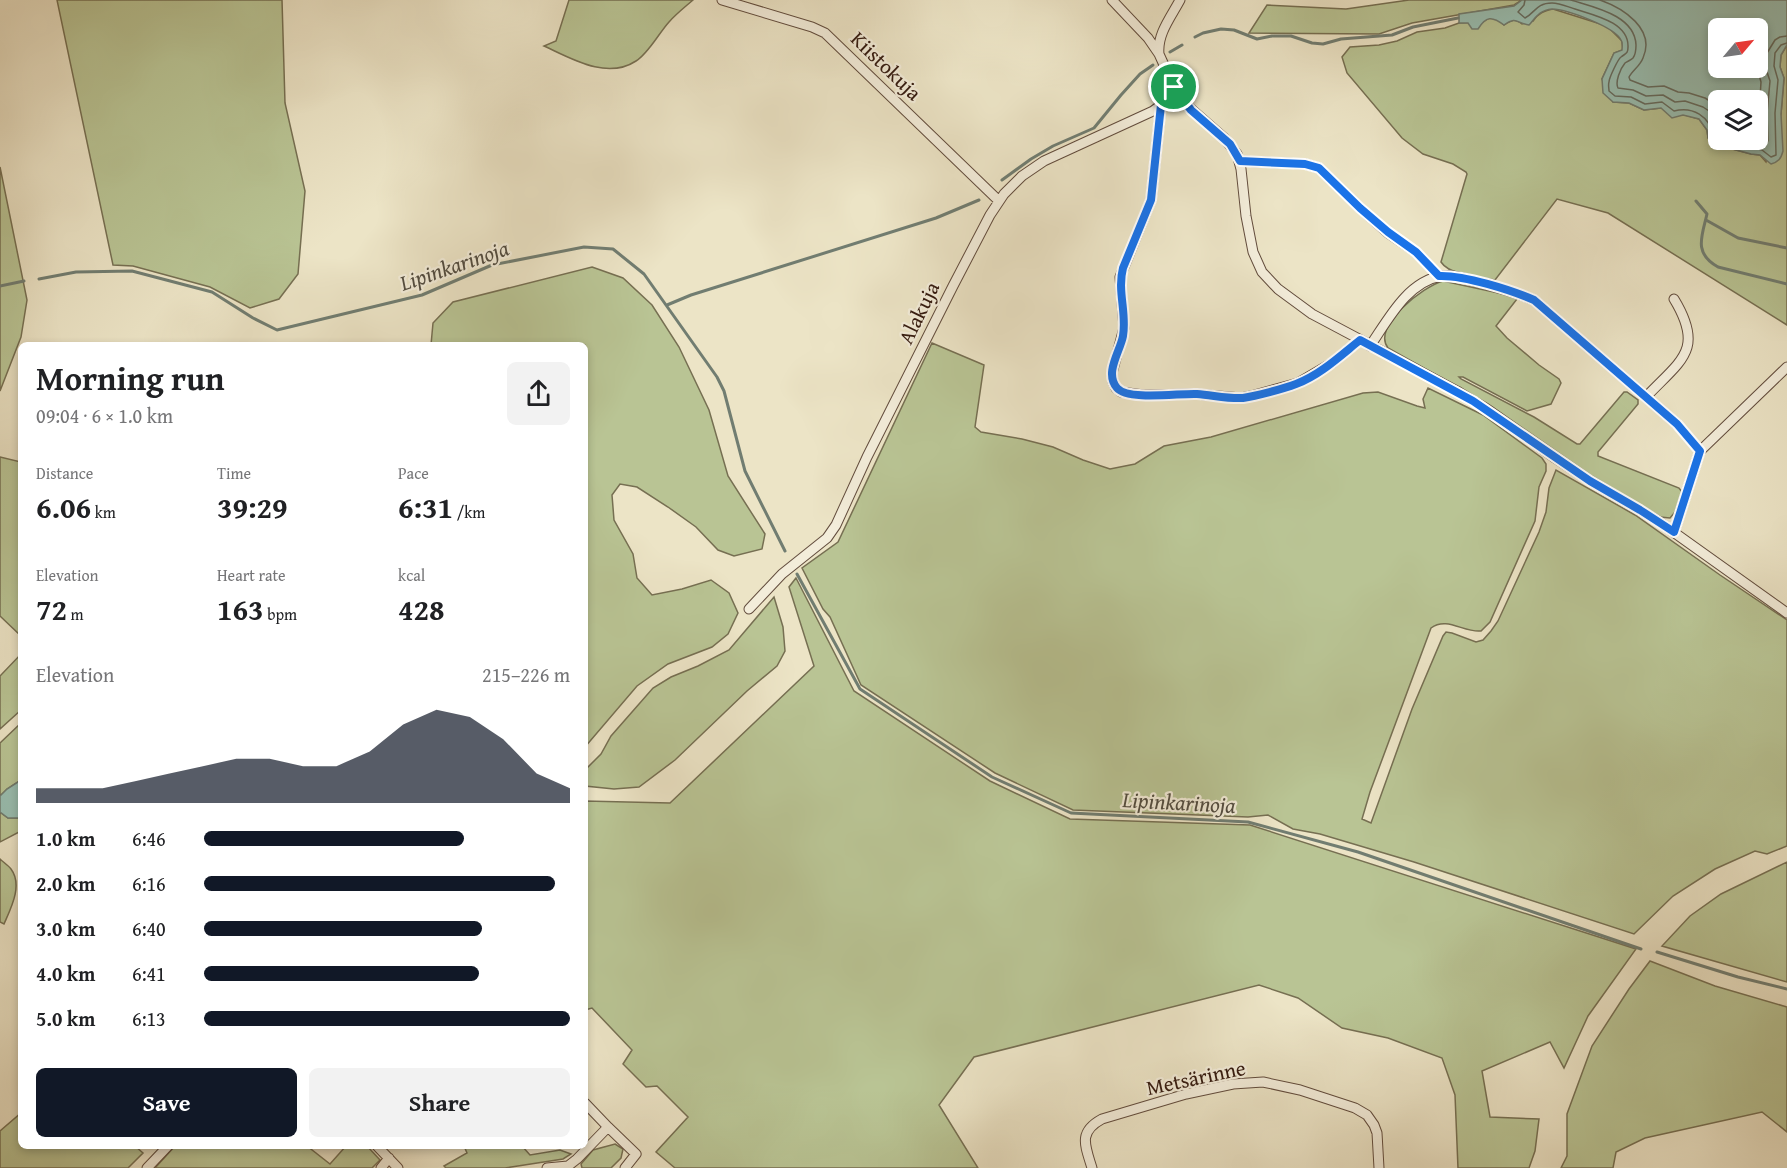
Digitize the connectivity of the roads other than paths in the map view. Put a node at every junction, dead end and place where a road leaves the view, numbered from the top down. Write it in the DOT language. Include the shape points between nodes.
graph roads {
  1 [pos="722,0"];
  2 [pos="1112,0"];
  3 [pos="1180,0"];
  4 [pos="1159,54"];
  5 [pos="1174,87"];
  6 [pos="1161,105"];
  7 [pos="1240,161"];
  8 [pos="999,201"];
  9 [pos="1439,276"];
  10 [pos="1674,299"];
  11 [pos="1360,340"];
  12 [pos="1370,346"];
  13 [pos="1787,367"];
  14 [pos="1646,396"];
  15 [pos="1700,451"];
  16 [pos="1674,532"];
  17 [pos="749,609"];
  18 [pos="1787,614"];
  19 [pos="588,1106"];
  20 [pos="608,1127"];
  21 [pos="588,1148"];
  22 [pos="165,1149"];
  23 [pos="380,1149"];
  24 [pos="587,1149"];
  25 [pos="389,1158"];
  26 [pos="569,1167"];
  27 [pos="147,1168"];
  28 [pos="381,1168"];
  29 [pos="398,1168"];
  30 [pos="548,1168"];
  31 [pos="625,1168"];
  32 [pos="1092,1168"];
  33 [pos="1379,1168"];
  1 -- 8 [label="street, Kiistokuja" via="825,33"];
  2 -- 4 [label="street"];
  3 -- 4 [label="street" via="1161,35"];
  4 -- 5 [label="street"];
  5 -- 6 [label="street, Alakuja"];
  5 -- 7 [label="street" via="1191,110 1230,144"];
  6 -- 8 [label="street, Alakuja" via="1044,161 1022,176"];
  6 -- 11 [label="street" via="1151,200 1120,277 1124,328 1112,374 1116,388 1143,395 1241,398 1315,375"];
  7 -- 9 [label="street" via="1319,168"];
  7 -- 11 [label="street" via="1249,235 1262,272 1312,314"];
  8 -- 17 [label="street, Alakuja" via="952,286 837,525"];
  9 -- 12 [label="street" via="1406,296"];
  9 -- 14 [label="street" via="1460,278 1534,300"];
  10 -- 14 [label="street" via="1688,327 1688,349"];
  11 -- 12 [label="street"];
  12 -- 16 [label="street" via="1473,401 1590,481"];
  13 -- 15 [label="street"];
  14 -- 15 [label="street"];
  15 -- 16 [label="street"];
  16 -- 18 [label="street"];
  19 -- 20 [label="street"];
  20 -- 21 [label="street"];
  20 -- 31 [label="street" via="636,1154"];
  22 -- 27 [label="street"];
  23 -- 25 [label="street"];
  24 -- 26 [label="street"];
  25 -- 28 [label="street"];
  25 -- 29 [label="street"];
  26 -- 30 [label="street"];
  32 -- 33 [label="street, Metsärinne" via="1084,1144 1086,1134 1090,1126 1102,1119 1196,1092 1263,1082 1300,1090 1367,1115 1377,1133"];
}
